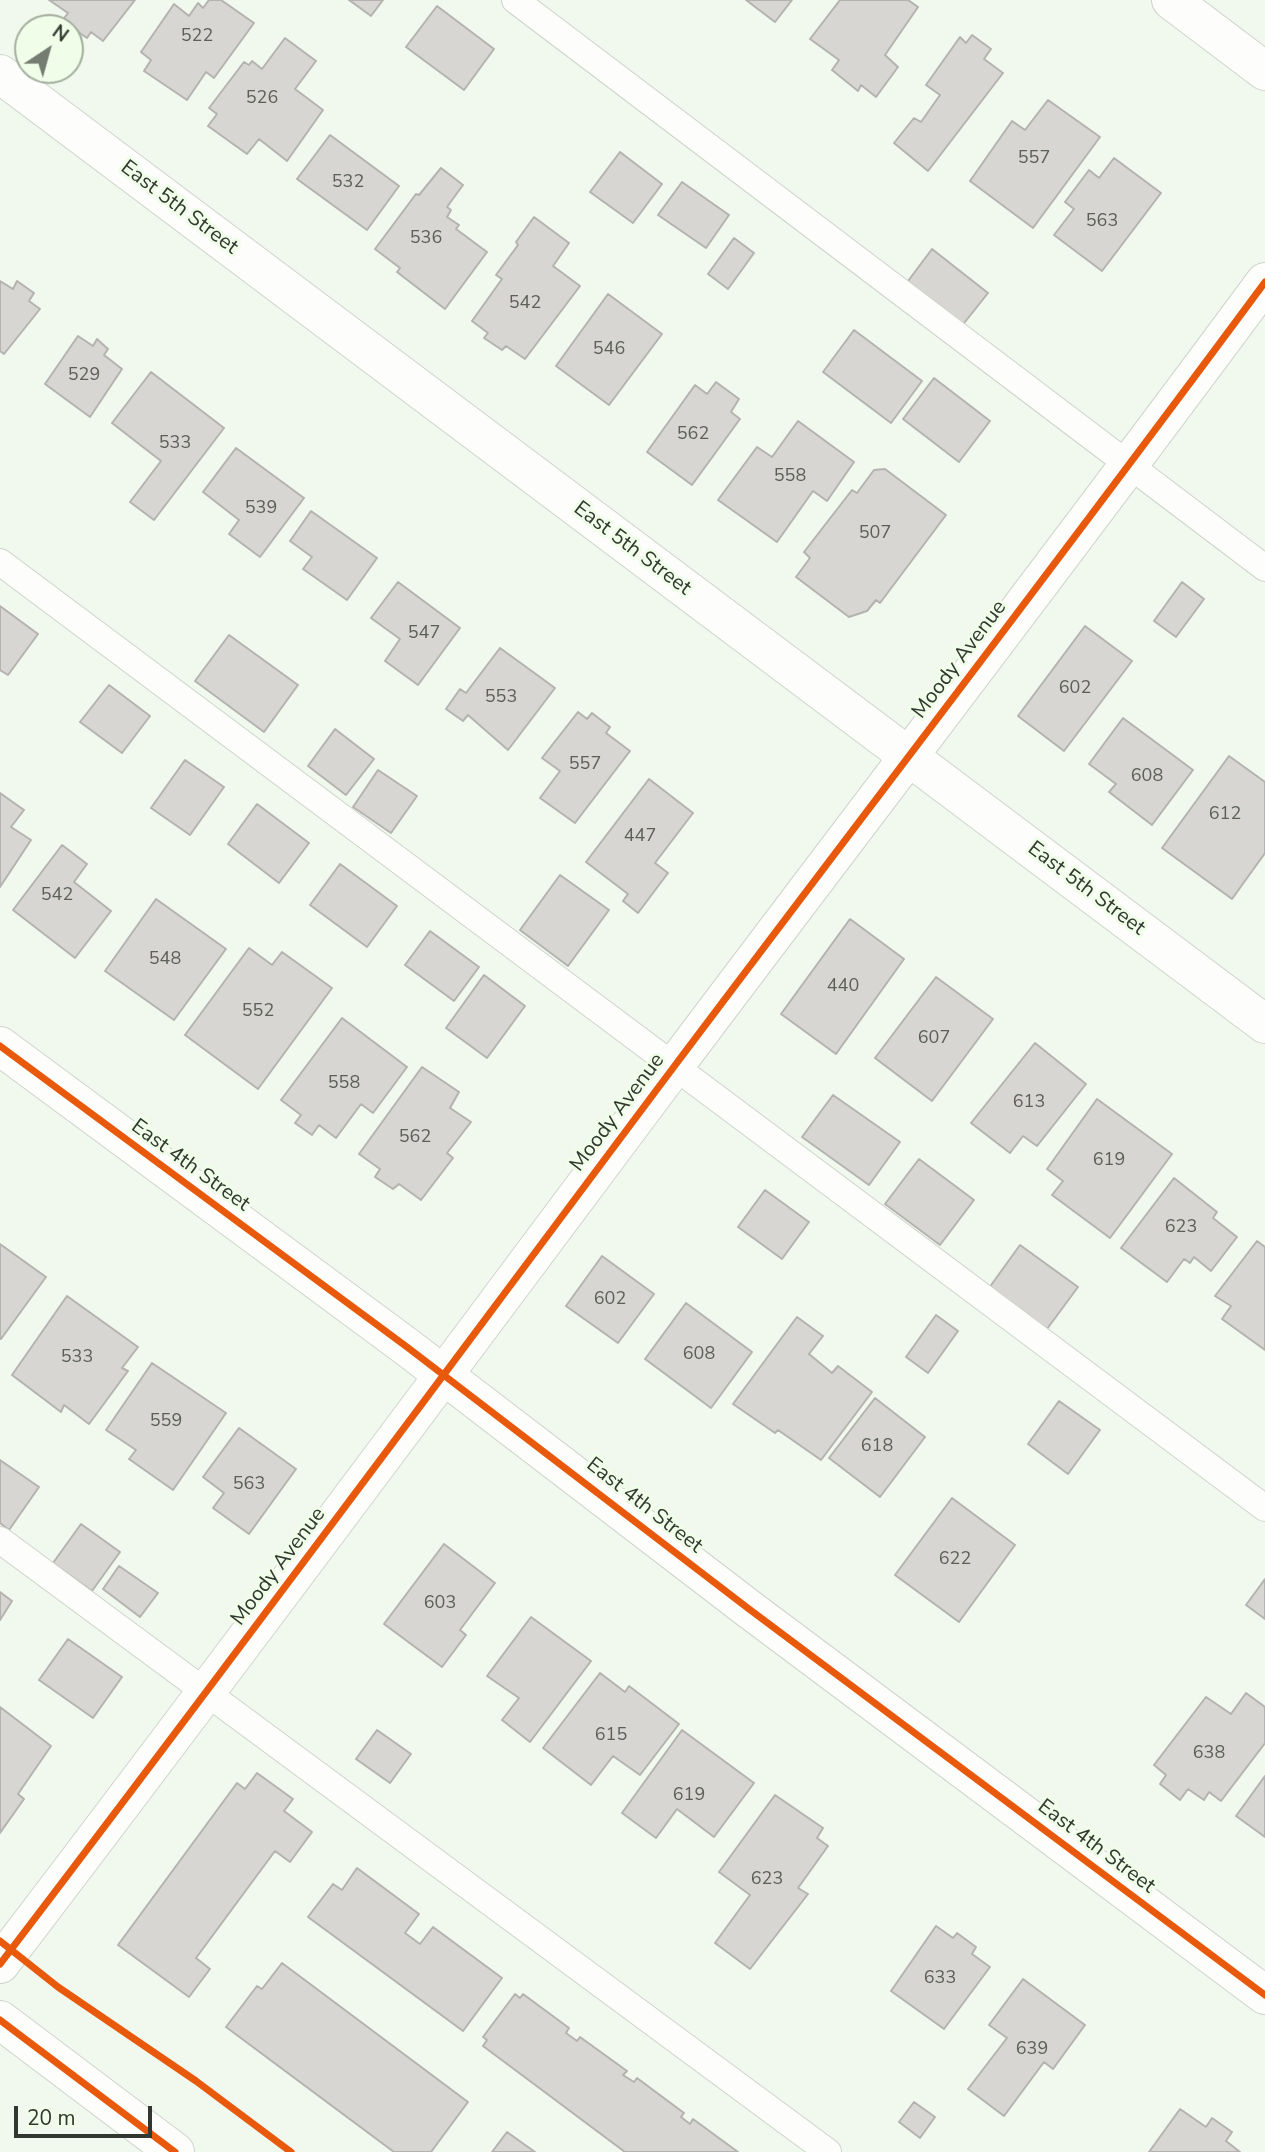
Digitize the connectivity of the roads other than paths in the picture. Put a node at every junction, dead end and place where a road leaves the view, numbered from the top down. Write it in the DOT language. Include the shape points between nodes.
graph roads {
  1 [pos="515,0"];
  2 [pos="1171,0"];
  3 [pos="1265,71"];
  4 [pos="0,74"];
  5 [pos="1265,282"];
  6 [pos="1129,466"];
  7 [pos="0,562"];
  8 [pos="1265,568"];
  9 [pos="909,757"];
  10 [pos="1265,1024"];
  11 [pos="0,1046"];
  12 [pos="674,1067"];
  13 [pos="444,1375"];
  14 [pos="1265,1508"];
  15 [pos="0,1540"];
  16 [pos="207,1692"];
  17 [pos="0,1965"];
  18 [pos="1265,1996"];
  19 [pos="0,2020"];
  20 [pos="175,2152"];
  21 [pos="828,2152"];
  1 -- 6 [label="lane"];
  2 -- 3 [label="street"];
  4 -- 9 [label="street, East 5th Street"];
  5 -- 6 [label="street, Moody Avenue"];
  6 -- 8 [label="lane"];
  6 -- 9 [label="street, Moody Avenue"];
  7 -- 12 [label="lane"];
  9 -- 10 [label="street, East 5th Street"];
  9 -- 12 [label="street, Moody Avenue"];
  11 -- 13 [label="street, East 4th Street"];
  12 -- 13 [label="street, Moody Avenue"];
  12 -- 14 [label="lane"];
  13 -- 16 [label="street, Moody Avenue"];
  13 -- 18 [label="street, East 4th Street"];
  15 -- 16 [label="lane"];
  16 -- 17 [label="street, Moody Avenue"];
  16 -- 21 [label="lane"];
  19 -- 20 [label="street"];
}
